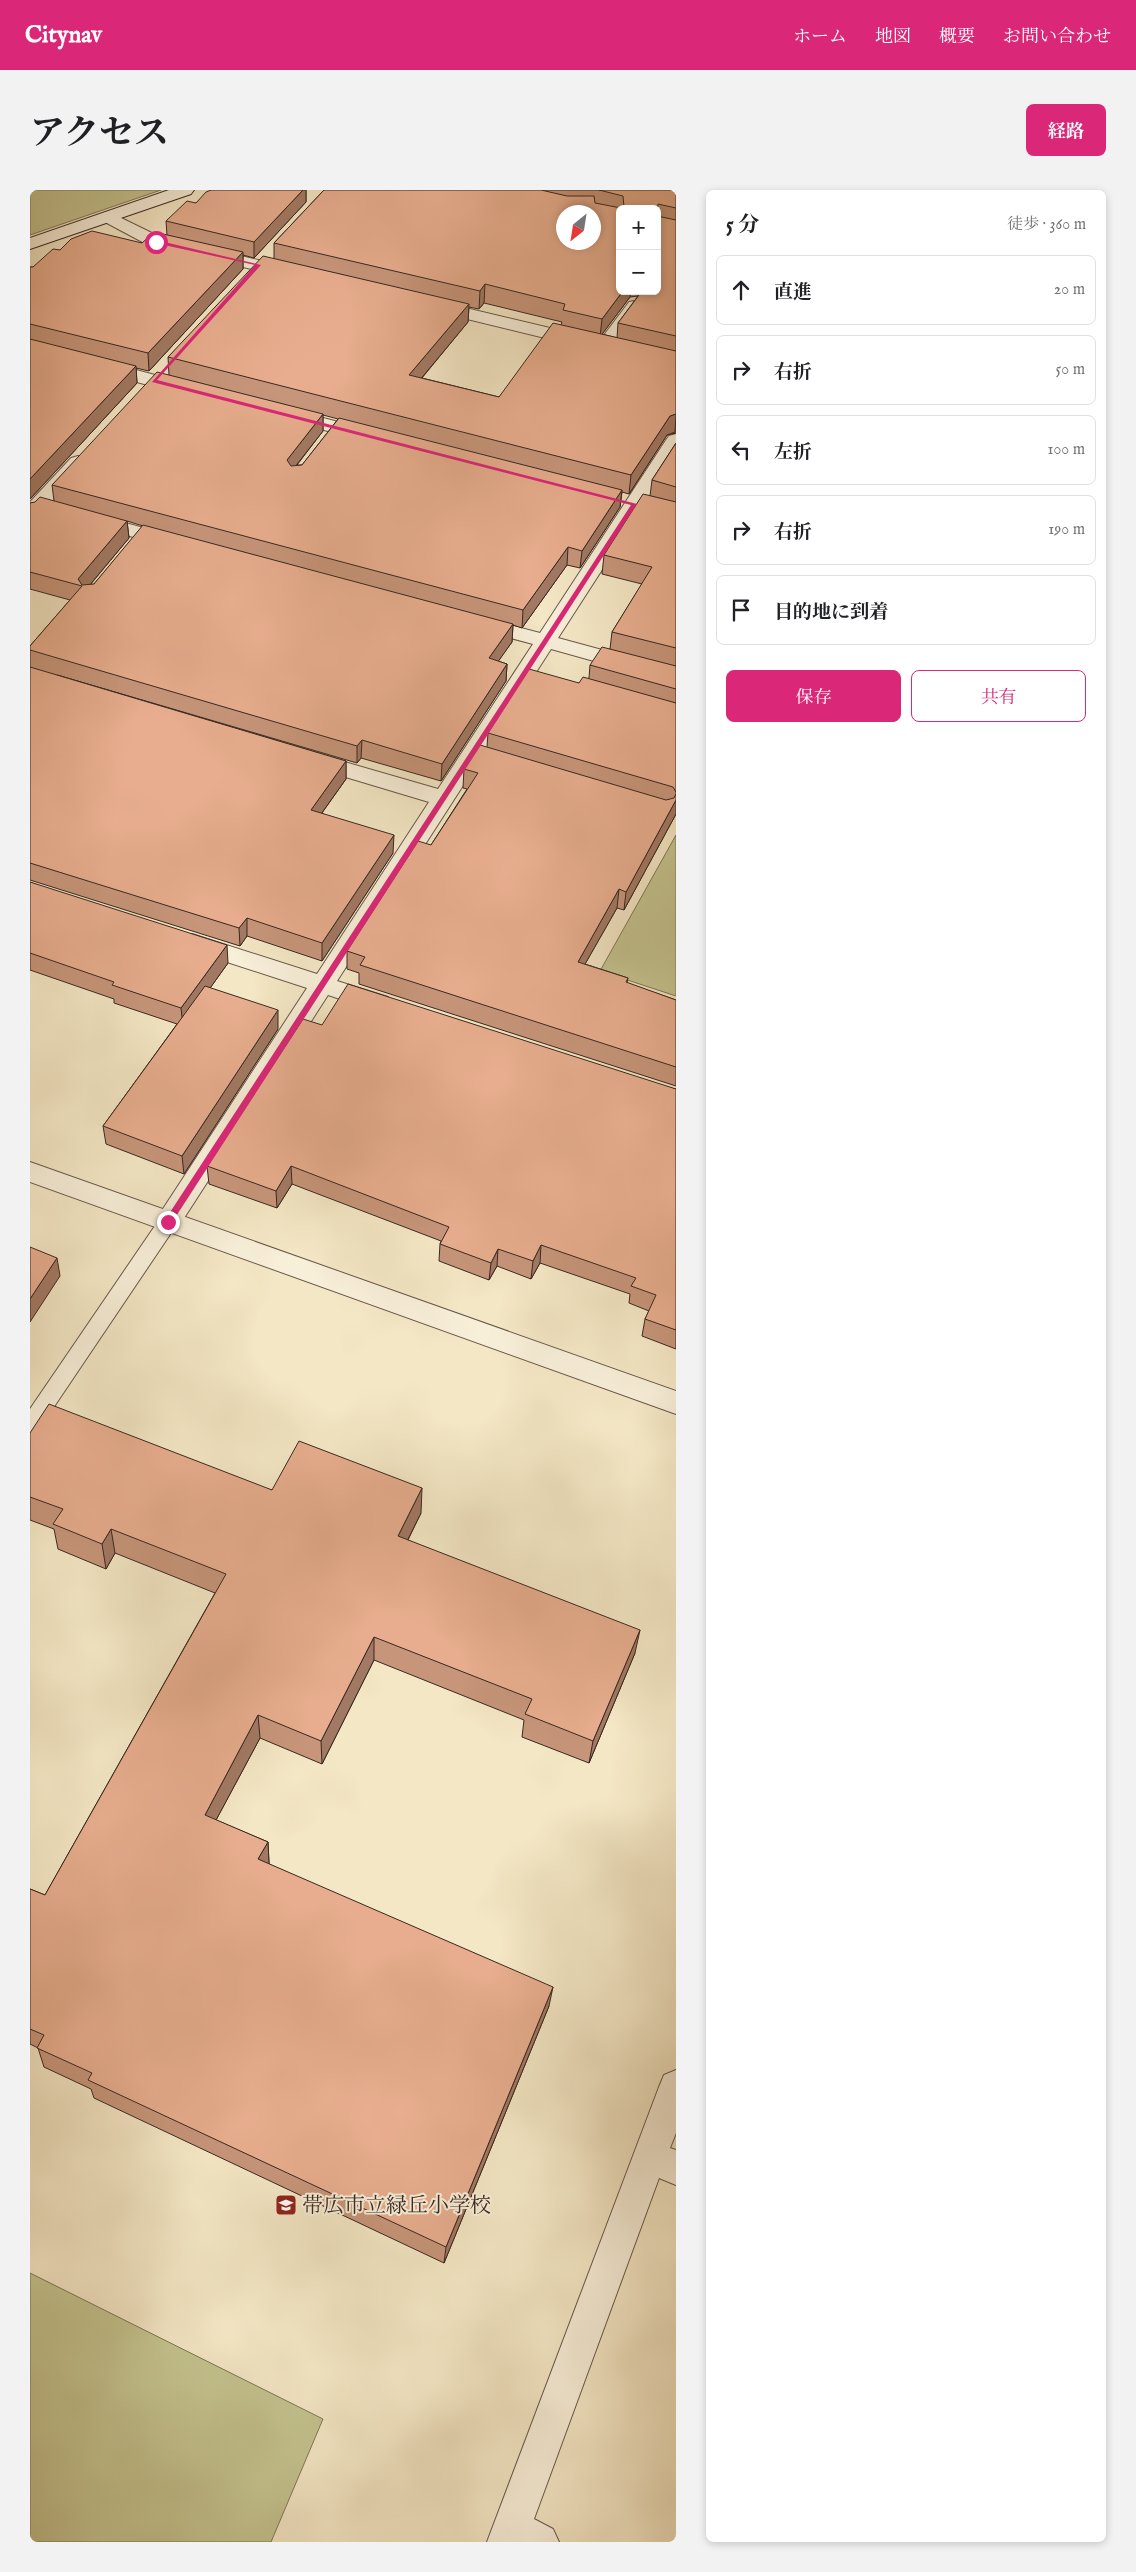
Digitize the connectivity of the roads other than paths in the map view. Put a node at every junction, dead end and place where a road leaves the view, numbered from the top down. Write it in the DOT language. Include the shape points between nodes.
graph roads {
  1 [pos="185,190"];
  2 [pos="109,217"];
  3 [pos="30,244"];
  4 [pos="265,258"];
  5 [pos="306,276"];
  6 [pos="245,279"];
  7 [pos="412,301"];
  8 [pos="636,301"];
  9 [pos="602,346"];
  10 [pos="30,348"];
  11 [pos="621,350"];
  12 [pos="167,366"];
  13 [pos="147,388"];
  14 [pos="201,393"];
  15 [pos="268,410"];
  16 [pos="384,440"];
  17 [pos="676,440"];
  18 [pos="89,450"];
  19 [pos="50,512"];
  20 [pos="190,546"];
  21 [pos="459,618"];
  22 [pos="546,641"];
  23 [pos="676,677"];
  24 [pos="293,754"];
  25 [pos="443,798"];
  26 [pos="171,935"];
  27 [pos="322,985"];
  28 [pos="396,1008"];
  29 [pos="30,1172"];
  30 [pos="168,1222"];
  31 [pos="676,1402"];
  32 [pos="30,1426"];
  33 [pos="676,2087"];
  34 [pos="663,2163"];
  35 [pos="519,2537"];
  1 -- 2 [label="street"];
  2 -- 3 [label="street"];
  2 -- 4 [label="street" via="156,242"];
  4 -- 5 [label="street"];
  4 -- 6 [label="street"];
  7 -- 9 [label="street"];
  8 -- 9 [label="lane"];
  9 -- 11 [label="street"];
  10 -- 13 [label="street"];
  12 -- 13 [label="street"];
  13 -- 14 [label="street"];
  15 -- 16 [label="street" via="330,434"];
  17 -- 22 [label="street"];
  18 -- 19 [label="street"];
  19 -- 20 [label="street" via="137,541"];
  21 -- 22 [label="street"];
  22 -- 23 [label="street"];
  22 -- 25 [label="street" via="534,675 481,756"];
  24 -- 25 [label="street"];
  25 -- 27 [label="street"];
  26 -- 27 [label="street"];
  27 -- 28 [label="street"];
  27 -- 30 [label="street"];
  29 -- 30 [label="street"];
  30 -- 31 [label="street"];
  30 -- 32 [label="lane"];
  33 -- 34 [label="street"];
  34 -- 35 [label="street"];
}
